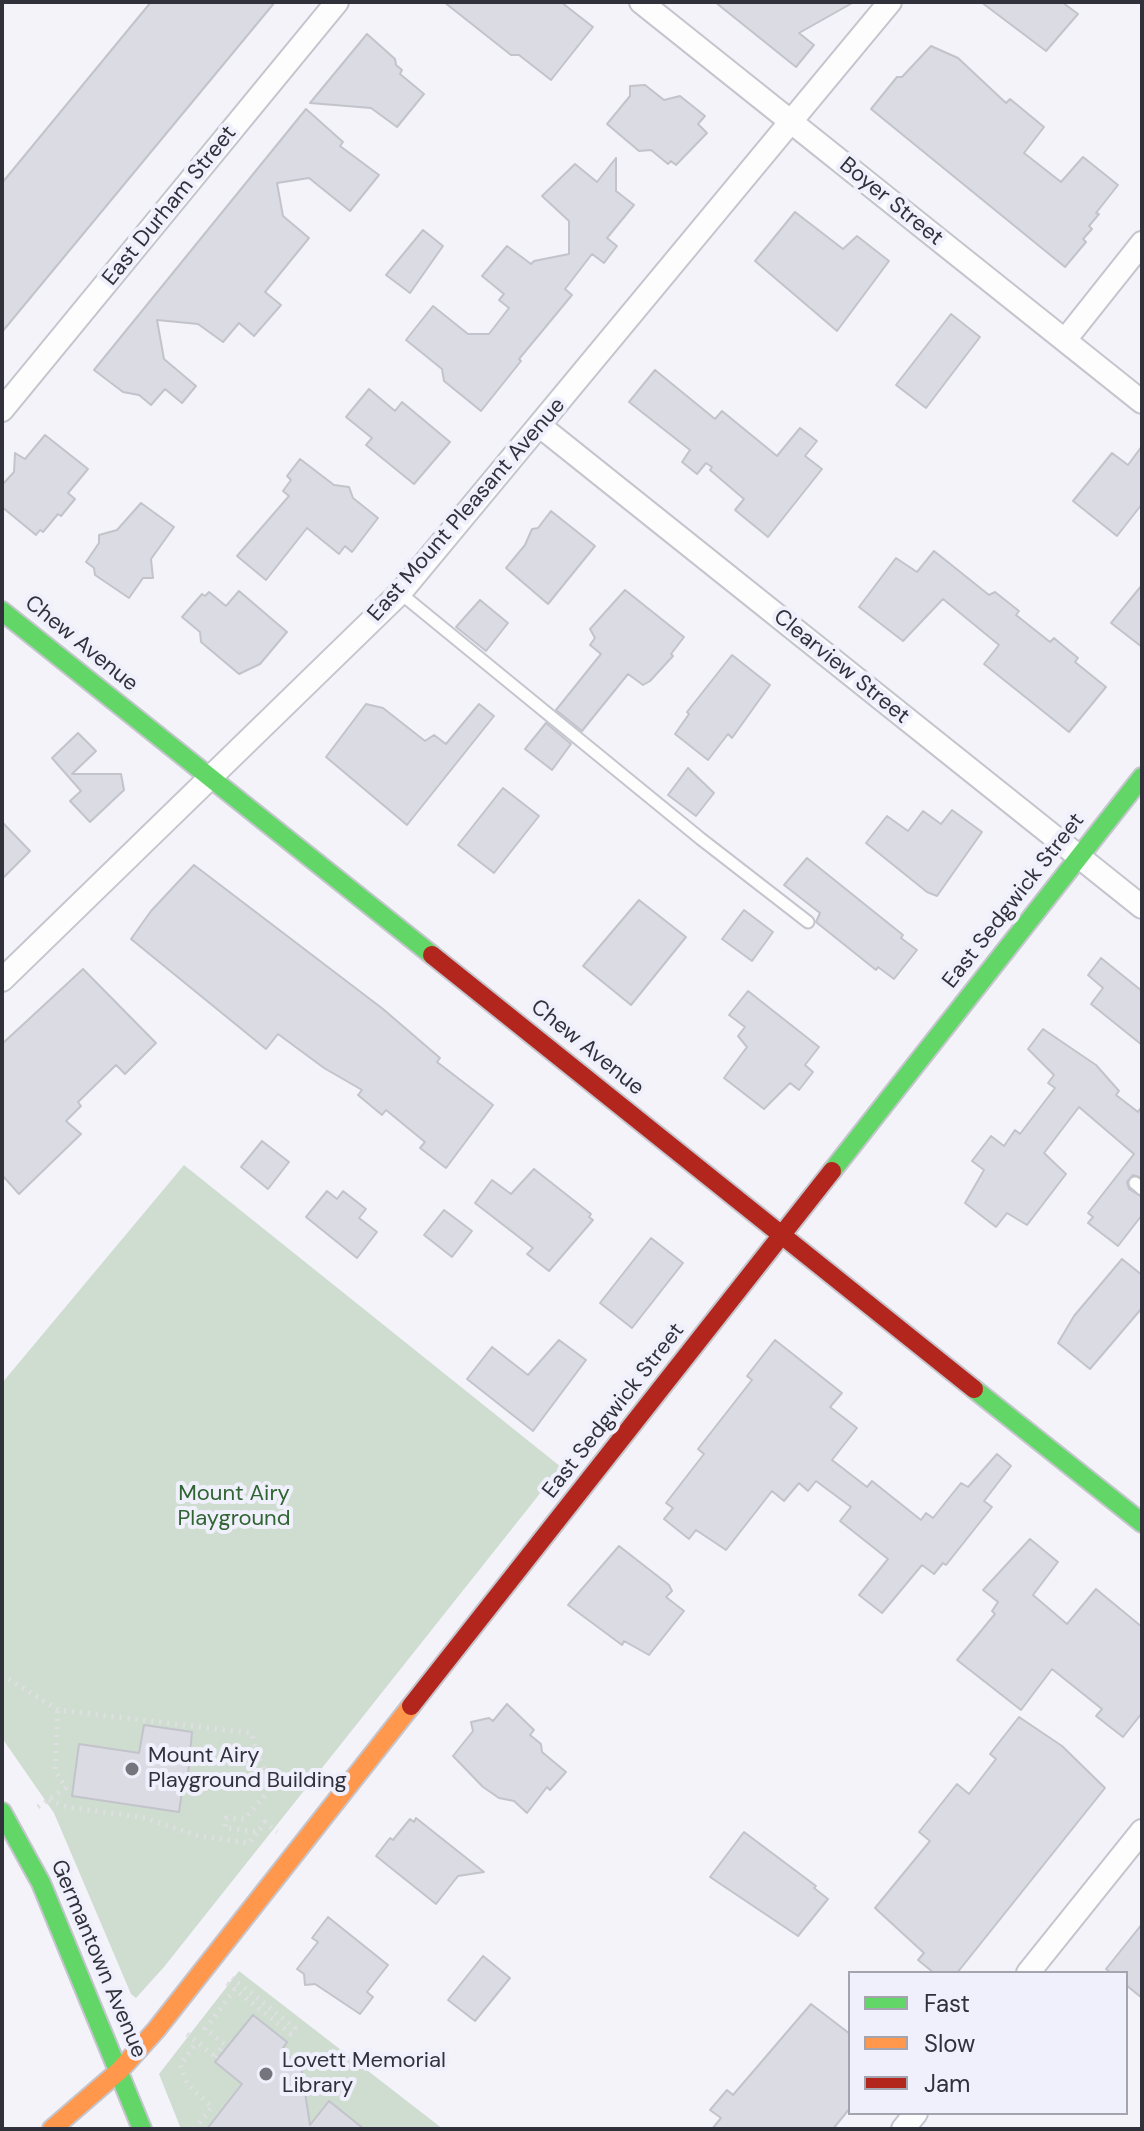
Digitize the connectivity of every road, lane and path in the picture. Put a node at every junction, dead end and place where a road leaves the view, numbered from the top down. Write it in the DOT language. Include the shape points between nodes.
graph roads {
  1 [pos="337,2"];
  2 [pos="641,2"];
  3 [pos="890,2"];
  4 [pos="791,122"];
  5 [pos="1142,243"];
  6 [pos="1065,340"];
  7 [pos="1142,402"];
  8 [pos="2,410"];
  9 [pos="540,426"];
  10 [pos="400,593"];
  11 [pos="2,611"];
  12 [pos="1142,777"];
  13 [pos="211,778"];
  14 [pos="1079,857"];
  15 [pos="1142,907"];
  16 [pos="808,922"];
  17 [pos="2,980"];
  18 [pos="783,1235"];
  19 [pos="1142,1523"];
  20 [pos="2,1675"];
  21 [pos="58,1710"];
  22 [pos="49,1800"];
  23 [pos="38,1807"];
  24 [pos="2,1812"];
  25 [pos="1142,1831"];
  26 [pos="258,1832"];
  27 [pos="278,1833"];
  28 [pos="1030,1971"];
  29 [pos="235,1989"];
  30 [pos="186,2033"];
  31 [pos="197,2042"];
  32 [pos="119,2071"];
  33 [pos="52,2129"];
  34 [pos="142,2129"];
  35 [pos="194,2129"];
  1 -- 8 [label="street, East Durham Street"];
  2 -- 4 [label="street, Boyer Street"];
  3 -- 4 [label="street, East Mount Pleasant Avenue"];
  4 -- 6 [label="street, Boyer Street"];
  4 -- 9 [label="street, East Mount Pleasant Avenue"];
  5 -- 6 [label="street"];
  6 -- 7 [label="street, Boyer Street"];
  9 -- 10 [label="street, East Mount Pleasant Avenue"];
  9 -- 14 [label="street, Clearview Street"];
  10 -- 13 [label="street, East Mount Pleasant Avenue"];
  10 -- 16 [label="lane"];
  11 -- 13 [label="street, Chew Avenue"];
  12 -- 14 [label="street, East Sedgwick Street"];
  13 -- 17 [label="street, East Mount Pleasant Avenue"];
  13 -- 18 [label="street, Chew Avenue"];
  14 -- 15 [label="street, Clearview Street"];
  14 -- 18 [label="street, East Sedgwick Street"];
  18 -- 19 [label="street, Chew Avenue"];
  18 -- 32 [label="street, East Sedgwick Street"];
  20 -- 21 [label="path"];
  21 -- 22 [label="path" via="55,1770 66,1788"];
  21 -- 26 [label="path" via="251,1733 270,1789 245,1819 226,1818 225,1828"];
  22 -- 23 [label="path"];
  22 -- 26 [label="path" via="145,1818 199,1836 249,1843"];
  24 -- 32 [label="street, Germantown Avenue" via="41,1883"];
  25 -- 28 [label="street"];
  26 -- 27 [label="path" via="265,1822"];
  29 -- 29 [label="path" via="228,1980 295,2028 291,2034"];
  29 -- 31 [label="path" via="205,2029 224,2044 216,2058"];
  30 -- 31 [label="path"];
  31 -- 35 [label="path" via="180,2065 187,2084 212,2107"];
  32 -- 33 [label="street, East Sedgwick Street"];
  32 -- 34 [label="street, Germantown Avenue"];
}
